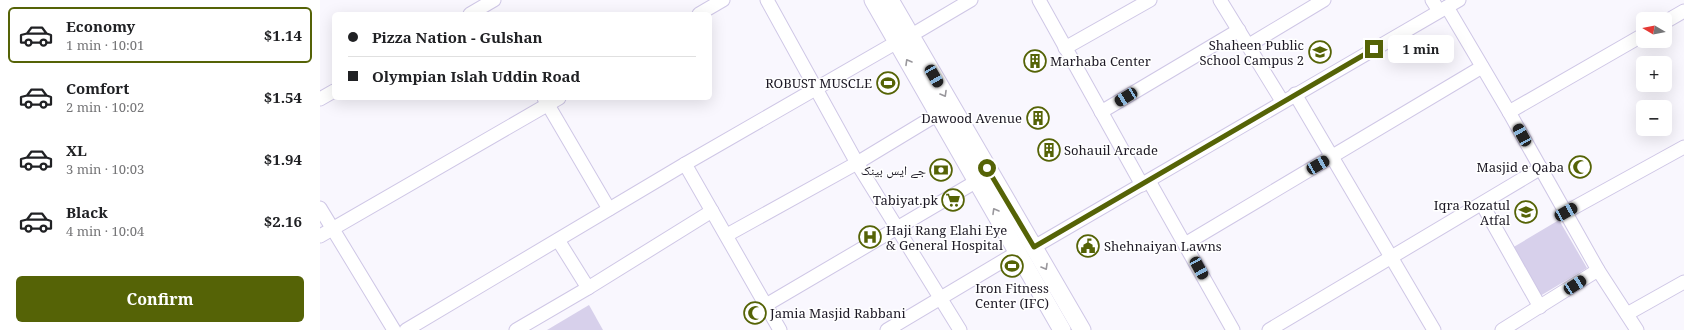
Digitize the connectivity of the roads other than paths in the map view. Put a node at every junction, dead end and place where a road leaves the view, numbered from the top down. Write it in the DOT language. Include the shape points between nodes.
graph roads {
  1 [pos="722,0"];
  2 [pos="767,0"];
  3 [pos="873,0"];
  4 [pos="890,0"];
  5 [pos="972,0"];
  6 [pos="1039,0"];
  7 [pos="1150,0"];
  8 [pos="1220,0"];
  9 [pos="1324,0"];
  10 [pos="1432,0"];
  11 [pos="1459,0"];
  12 [pos="491,4"];
  13 [pos="1443,9"];
  14 [pos="1684,11"];
  15 [pos="474,12"];
  16 [pos="702,12"];
  17 [pos="1672,18"];
  18 [pos="1239,30"];
  19 [pos="903,39"];
  20 [pos="1636,39"];
  21 [pos="1249,45"];
  22 [pos="1065,48"];
  23 [pos="1482,67"];
  24 [pos="816,88"];
  25 [pos="332,92"];
  26 [pos="1295,94"];
  27 [pos="320,99"];
  28 [pos="550,100"];
  29 [pos="1282,102"];
  30 [pos="1101,112"];
  31 [pos="1509,112"];
  32 [pos="938,114"];
  33 [pos="1684,147"];
  34 [pos="1331,158"];
  35 [pos="857,163"];
  36 [pos="685,164"];
  37 [pos="1541,168"];
  38 [pos="977,181"];
  39 [pos="1146,183"];
  40 [pos="1482,204"];
  41 [pos="320,208"];
  42 [pos="609,209"];
  43 [pos="712,211"];
  44 [pos="1566,212"];
  45 [pos="896,227"];
  46 [pos="332,229"];
  47 [pos="320,236"];
  48 [pos="727,236"];
  49 [pos="558,240"];
  50 [pos="1185,244"];
  51 [pos="1026,250"];
  52 [pos="1392,258"];
  53 [pos="1598,270"];
  54 [pos="1684,282"];
  55 [pos="588,288"];
  56 [pos="941,298"];
  57 [pos="766,305"];
  58 [pos="1540,308"];
  59 [pos="1627,314"];
  60 [pos="394,330"];
  61 [pos="406,330"];
  62 [pos="516,330"];
  63 [pos="780,330"];
  64 [pos="888,330"];
  65 [pos="960,330"];
  66 [pos="1062,330"];
  67 [pos="1082,330"];
  68 [pos="1233,330"];
  69 [pos="1269,330"];
  70 [pos="1434,330"];
  71 [pos="1502,330"];
  72 [pos="1637,330"];
  1 -- 16 [label="street"];
  2 -- 24 [label="street"];
  3 -- 19 [label="main road"];
  4 -- 19 [label="main road"];
  5 -- 19 [label="street"];
  6 -- 22 [label="street"];
  7 -- 22 [label="street"];
  8 -- 18 [label="street"];
  9 -- 21 [label="street"];
  10 -- 13 [label="street"];
  11 -- 13 [label="street"];
  12 -- 15 [label="street"];
  13 -- 23 [label="street"];
  13 -- 26 [label="street"];
  14 -- 17 [label="street"];
  18 -- 21 [label="street"];
  18 -- 30 [label="street"];
  19 -- 24 [label="street"];
  32 -- 19 [label="main road, one-way"];
  19 -- 51 [label="main road, one-way"];
  20 -- 31 [label="street"];
  21 -- 29 [label="street"];
  22 -- 30 [label="street"];
  23 -- 31 [label="street"];
  23 -- 34 [label="street"];
  24 -- 35 [label="street"];
  24 -- 36 [label="street"];
  25 -- 27 [label="street"];
  26 -- 29 [label="street"];
  26 -- 34 [label="street"];
  28 -- 42 [label="street"];
  28 -- 46 [label="street"];
  29 -- 39 [label="street"];
  30 -- 39 [label="street"];
  31 -- 37 [label="street"];
  32 -- 35 [label="street"];
  32 -- 38 [label="main road"];
  33 -- 44 [label="street"];
  34 -- 50 [label="street"];
  34 -- 52 [label="street"];
  35 -- 45 [label="street"];
  35 -- 48 [label="street"];
  36 -- 42 [label="street"];
  36 -- 43 [label="street"];
  37 -- 40 [label="street"];
  37 -- 44 [label="street"];
  38 -- 45 [label="street"];
  51 -- 38 [label="main road, one-way"];
  39 -- 50 [label="street"];
  39 -- 51 [label="street"];
  40 -- 52 [label="street"];
  40 -- 58 [label="street"];
  41 -- 46 [label="street"];
  42 -- 49 [label="street"];
  43 -- 48 [label="street"];
  43 -- 55 [label="street"];
  44 -- 53 [label="street"];
  45 -- 56 [label="street"];
  45 -- 57 [label="street"];
  46 -- 47 [label="street"];
  46 -- 60 [label="street"];
  48 -- 57 [label="street"];
  49 -- 55 [label="street"];
  49 -- 61 [label="street"];
  50 -- 68 [label="street"];
  51 -- 56 [label="street"];
  51 -- 66 [label="main road"];
  51 -- 67 [label="main road, one-way"];
  52 -- 69 [label="street"];
  52 -- 70 [label="street"];
  53 -- 58 [label="street"];
  53 -- 59 [label="street"];
  54 -- 59 [label="street"];
  55 -- 62 [label="street"];
  56 -- 64 [label="street"];
  56 -- 65 [label="street"];
  57 -- 63 [label="street"];
  58 -- 71 [label="street"];
  59 -- 72 [label="street"];
}
